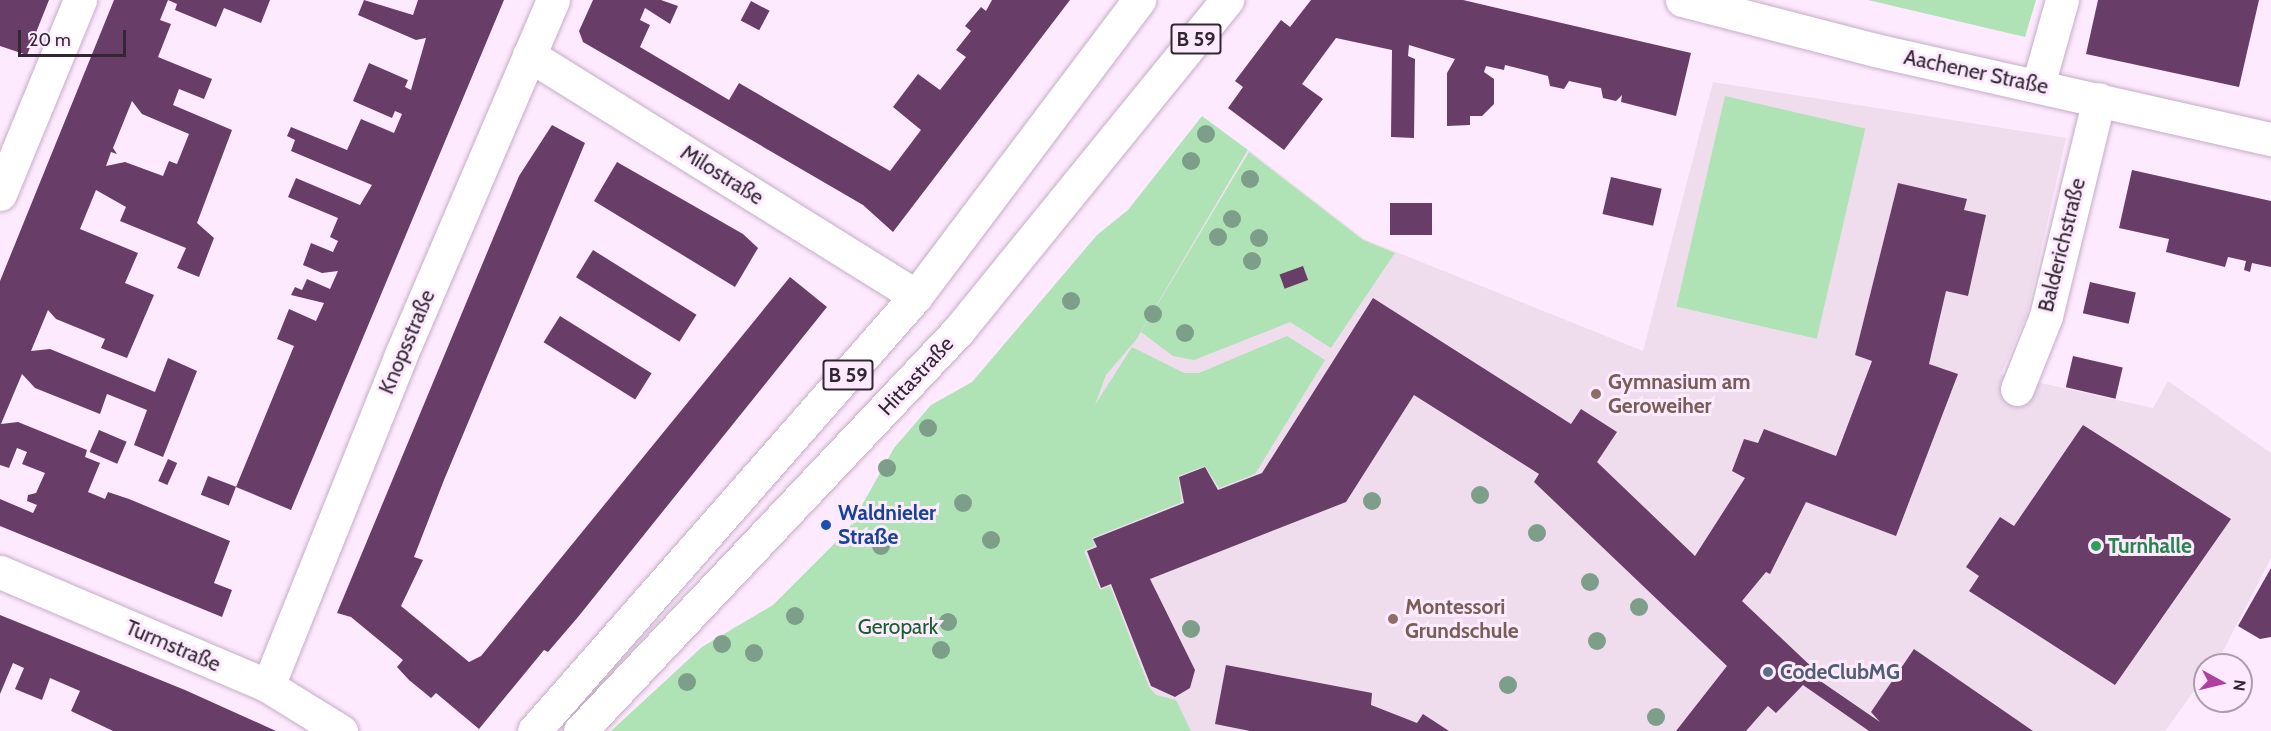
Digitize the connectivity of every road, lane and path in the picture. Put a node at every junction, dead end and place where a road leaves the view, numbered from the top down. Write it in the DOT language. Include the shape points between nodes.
graph roads {
  1 [pos="80,0"];
  2 [pos="553,0"];
  3 [pos="1139,0"];
  4 [pos="1227,0"];
  5 [pos="1682,0"];
  6 [pos="2062,0"];
  7 [pos="529,55"];
  8 [pos="2038,85"];
  9 [pos="2098,99"];
  10 [pos="2271,139"];
  11 [pos="0,194"];
  12 [pos="916,296"];
  13 [pos="2017,388"];
  14 [pos="0,572"];
  15 [pos="268,687"];
  16 [pos="341,731"];
  17 [pos="534,731"];
  18 [pos="580,731"];
  1 -- 11 [label="street"];
  2 -- 7 [label="street, Knopsstraße"];
  3 -- 12 [label="street, B 59"];
  4 -- 18 [label="street, Hittastraße / B 59" via="958,331"];
  5 -- 8 [label="street, Aachener Straße"];
  6 -- 8 [label="street"];
  7 -- 12 [label="street, Milostraße"];
  7 -- 15 [label="street, Knopsstraße"];
  8 -- 9 [label="street, Aachener Straße"];
  9 -- 10 [label="street, Aachener Straße"];
  9 -- 13 [label="street, Balderichstraße" via="2046,316"];
  12 -- 17 [label="street, B 59"];
  14 -- 15 [label="street, Turmstraße"];
  15 -- 16 [label="street, Turmstraße"];
}
